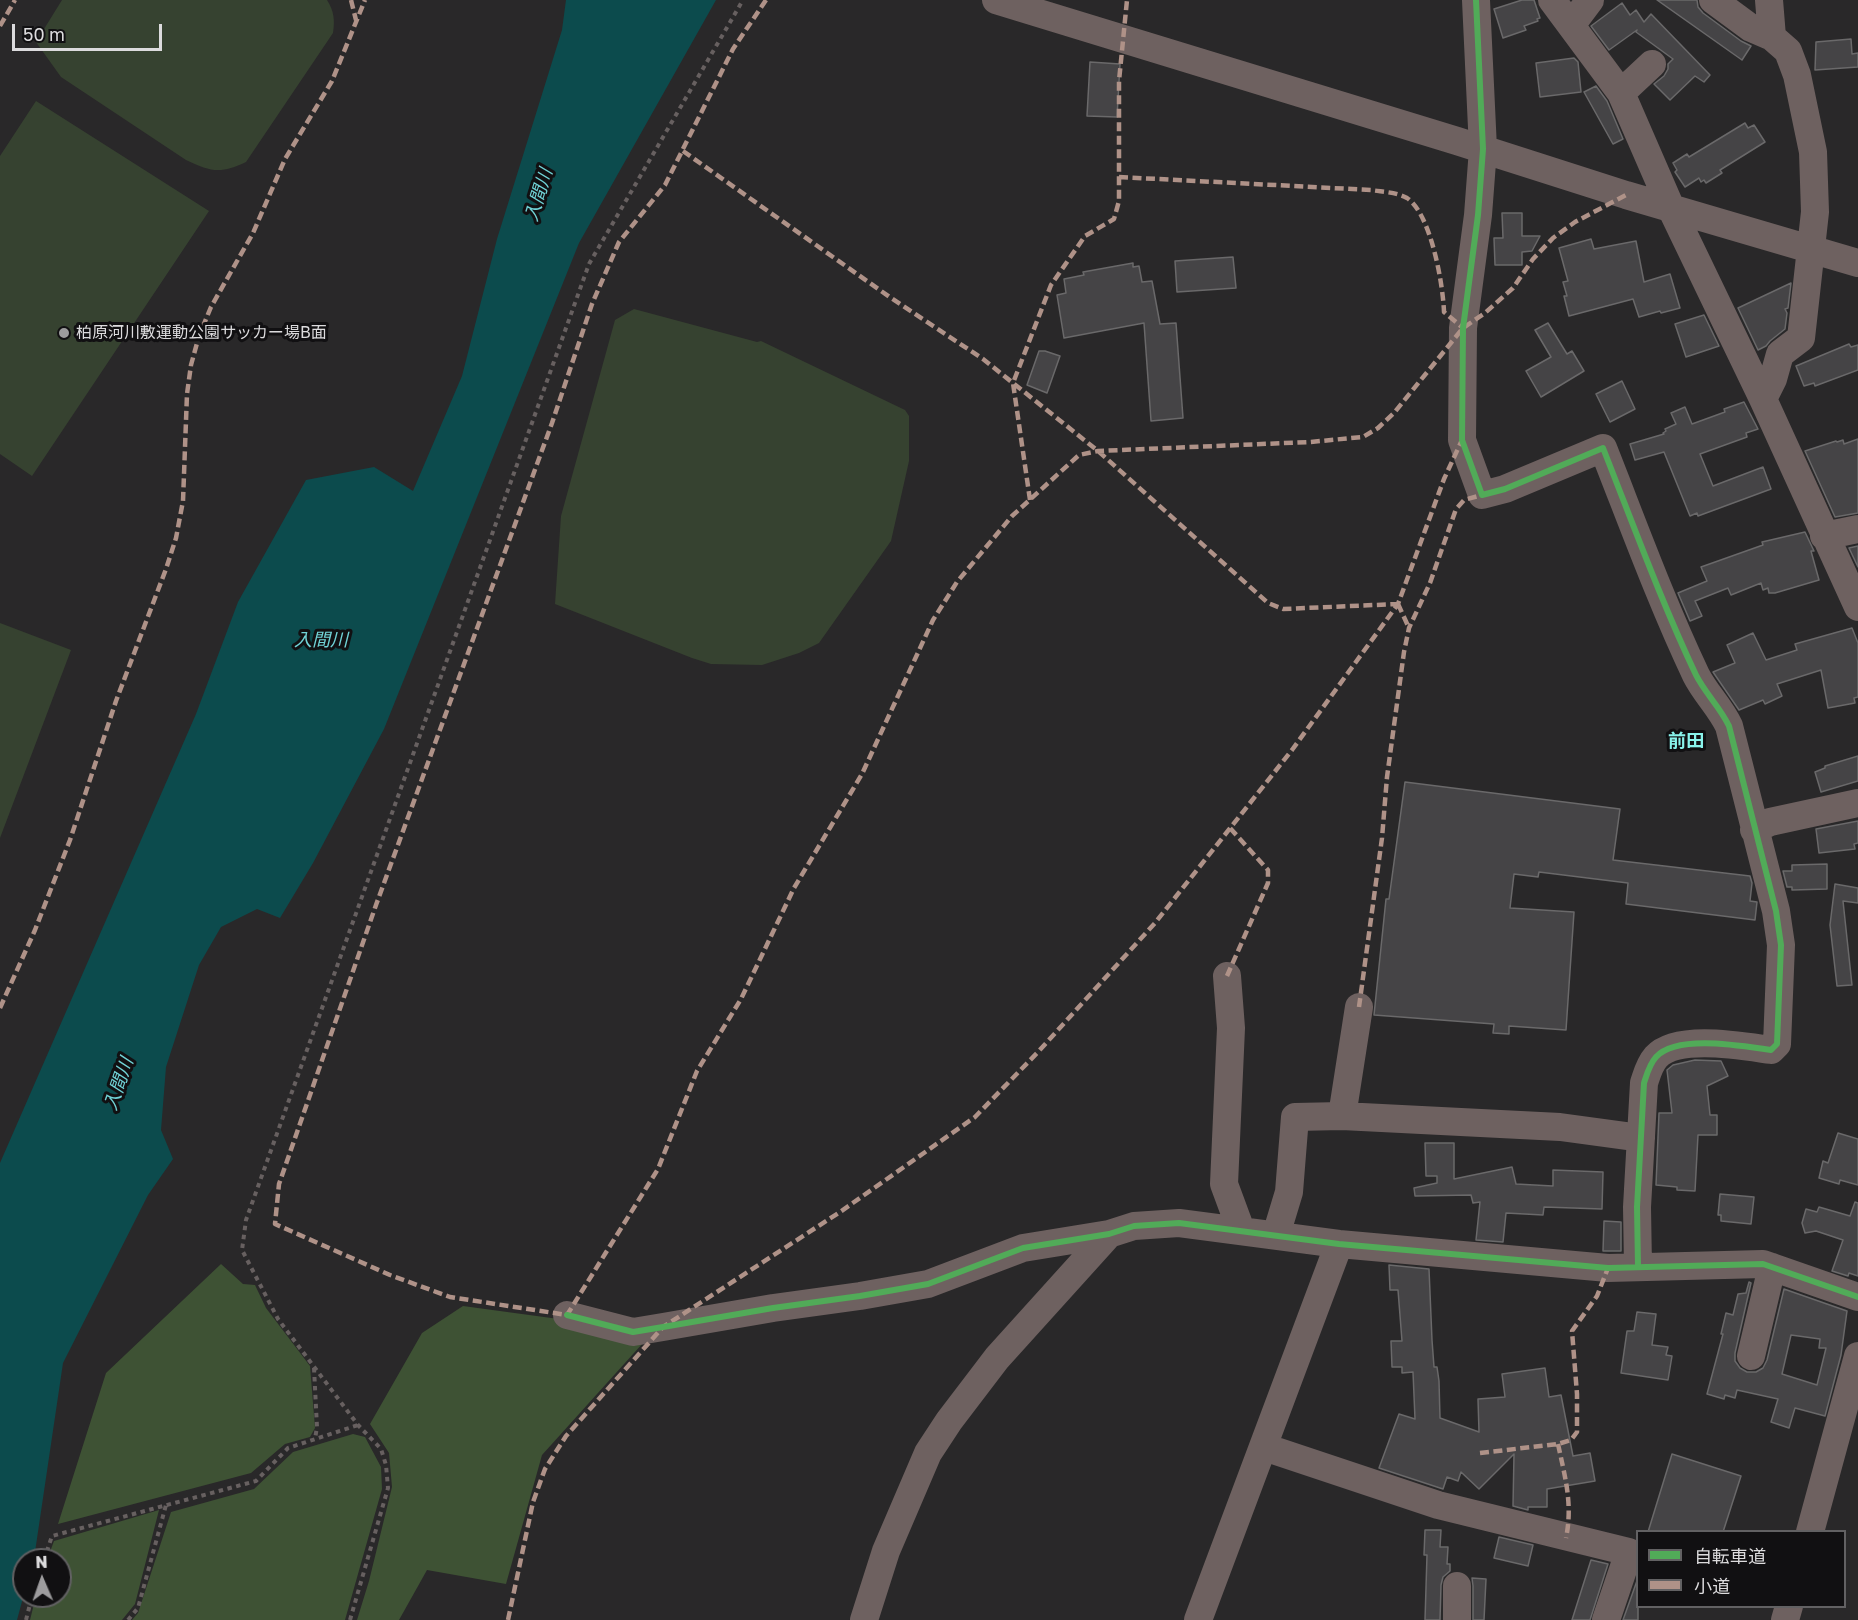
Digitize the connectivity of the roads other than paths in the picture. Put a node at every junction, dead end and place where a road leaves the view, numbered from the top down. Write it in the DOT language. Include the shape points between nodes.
graph roads {
  1 [pos="996,0"];
  2 [pos="1476,0"];
  3 [pos="1552,0"];
  4 [pos="1590,0"];
  5 [pos="1713,0"];
  6 [pos="1769,0"];
  7 [pos="1572,24"];
  8 [pos="1772,38"];
  9 [pos="1652,64"];
  10 [pos="1621,93"];
  11 [pos="1470,145"];
  12 [pos="1671,208"];
  13 [pos="1812,248"];
  14 [pos="1858,263"];
  15 [pos="1763,399"];
  16 [pos="1858,529"];
  17 [pos="1824,536"];
  18 [pos="1858,607"];
  19 [pos="1858,803"];
  20 [pos="1755,830"];
  21 [pos="1227,976"];
  22 [pos="1359,1007"];
  23 [pos="1342,1116"];
  24 [pos="1641,1138"];
  25 [pos="1241,1230"];
  26 [pos="1110,1234"];
  27 [pos="1276,1235"];
  28 [pos="1339,1244"];
  29 [pos="1638,1267"];
  30 [pos="1772,1267"];
  31 [pos="1858,1297"];
  32 [pos="567,1316"];
  33 [pos="1751,1356"];
  34 [pos="1858,1356"];
  35 [pos="1264,1447"];
  36 [pos="1811,1530"];
  37 [pos="1457,1586"];
  38 [pos="864,1620"];
  39 [pos="1198,1620"];
  40 [pos="1456,1620"];
  41 [pos="1606,1620"];
  1 -- 11 [label="street"];
  2 -- 11 [label="street"];
  3 -- 7 [label="street"];
  4 -- 7 [label="street"];
  5 -- 8 [label="street"];
  6 -- 8 [label="street"];
  7 -- 10 [label="street"];
  8 -- 13 [label="street" via="1788,51 1794,67 1813,152"];
  9 -- 10 [label="street"];
  10 -- 12 [label="street"];
  11 -- 12 [label="street"];
  11 -- 20 [label="street" via="1478,215 1463,328 1462,440 1482,495 1603,448 1698,679 1729,726"];
  12 -- 13 [label="street"];
  12 -- 15 [label="street"];
  13 -- 14 [label="street"];
  13 -- 15 [label="street" via="1801,338 1780,354"];
  15 -- 17 [label="street"];
  16 -- 17 [label="street"];
  17 -- 18 [label="street"];
  19 -- 20 [label="street" via="1770,822"];
  20 -- 24 [label="street" via="1781,945 1778,1044 1771,1050 1723,1043 1688,1045 1658,1055 1644,1083"];
  21 -- 25 [label="street" via="1231,1028 1224,1184"];
  22 -- 23 [label="street"];
  23 -- 24 [label="street" via="1560,1127"];
  23 -- 27 [label="street" via="1295,1117 1290,1192"];
  24 -- 29 [label="street"];
  25 -- 26 [label="street" via="1179,1223 1134,1226"];
  25 -- 27 [label="street"];
  26 -- 32 [label="street" via="1023,1248 928,1284 663,1328 633,1332"];
  26 -- 38 [label="street" via="997,1358 928,1453 886,1551"];
  27 -- 28 [label="street"];
  28 -- 29 [label="street" via="1596,1267"];
  28 -- 35 [label="street"];
  29 -- 30 [label="street" via="1737,1263"];
  30 -- 31 [label="street"];
  30 -- 33 [label="street"];
  34 -- 36 [label="street"];
  35 -- 39 [label="street"];
  35 -- 41 [label="street" via="1438,1505 1629,1552"];
  37 -- 40 [label="street"];
}
